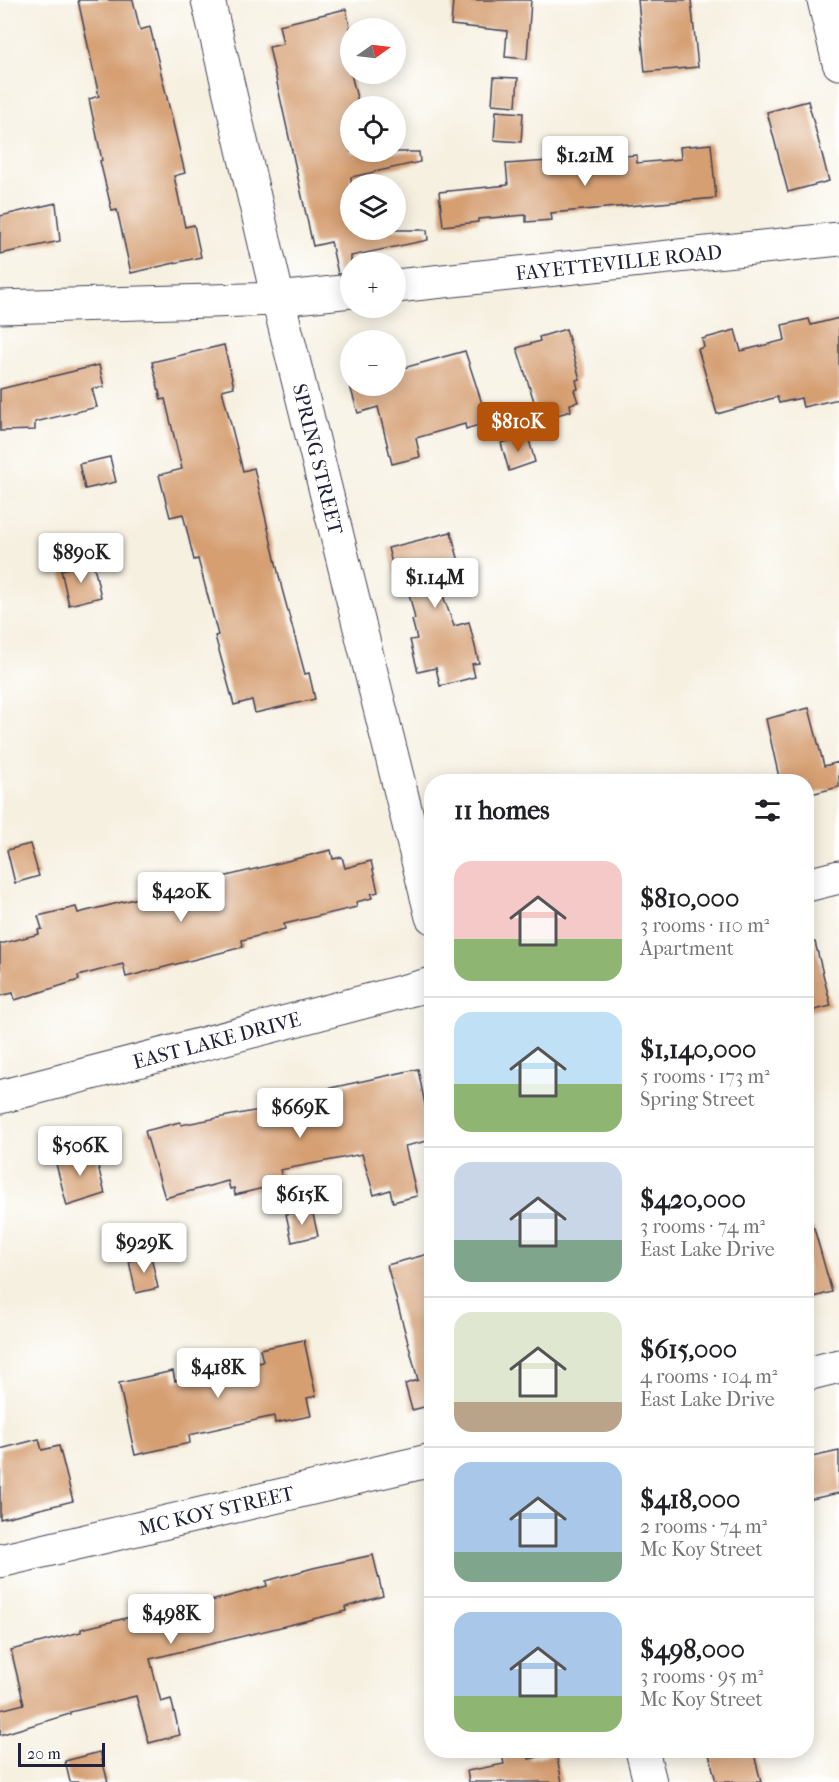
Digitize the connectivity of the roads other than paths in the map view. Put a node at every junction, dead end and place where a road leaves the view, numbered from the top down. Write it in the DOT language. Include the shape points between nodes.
graph roads {
  1 [pos="208,0"];
  2 [pos="824,0"];
  3 [pos="839,63"];
  4 [pos="839,239"];
  5 [pos="406,285"];
  6 [pos="340,292"];
  7 [pos="278,299"];
  8 [pos="0,308"];
  9 [pos="839,877"];
  10 [pos="814,883"];
  11 [pos="424,885"];
  12 [pos="424,986"];
  13 [pos="0,1097"];
  14 [pos="839,1366"];
  15 [pos="814,1372"];
  16 [pos="424,1462"];
  17 [pos="0,1561"];
  18 [pos="644,1758"];
  19 [pos="650,1782"];
  1 -- 7 [label="street, SPRING STREET"];
  2 -- 3 [label="street"];
  4 -- 5 [label="street, FAYETTEVILLE ROAD"];
  6 -- 7 [label="street"];
  7 -- 8 [label="street"];
  7 -- 11 [label="street, SPRING STREET"];
  9 -- 10 [label="street"];
  12 -- 13 [label="street, EAST LAKE DRIVE"];
  14 -- 15 [label="street"];
  16 -- 17 [label="street, MC KOY STREET"];
  18 -- 19 [label="street"];
}
